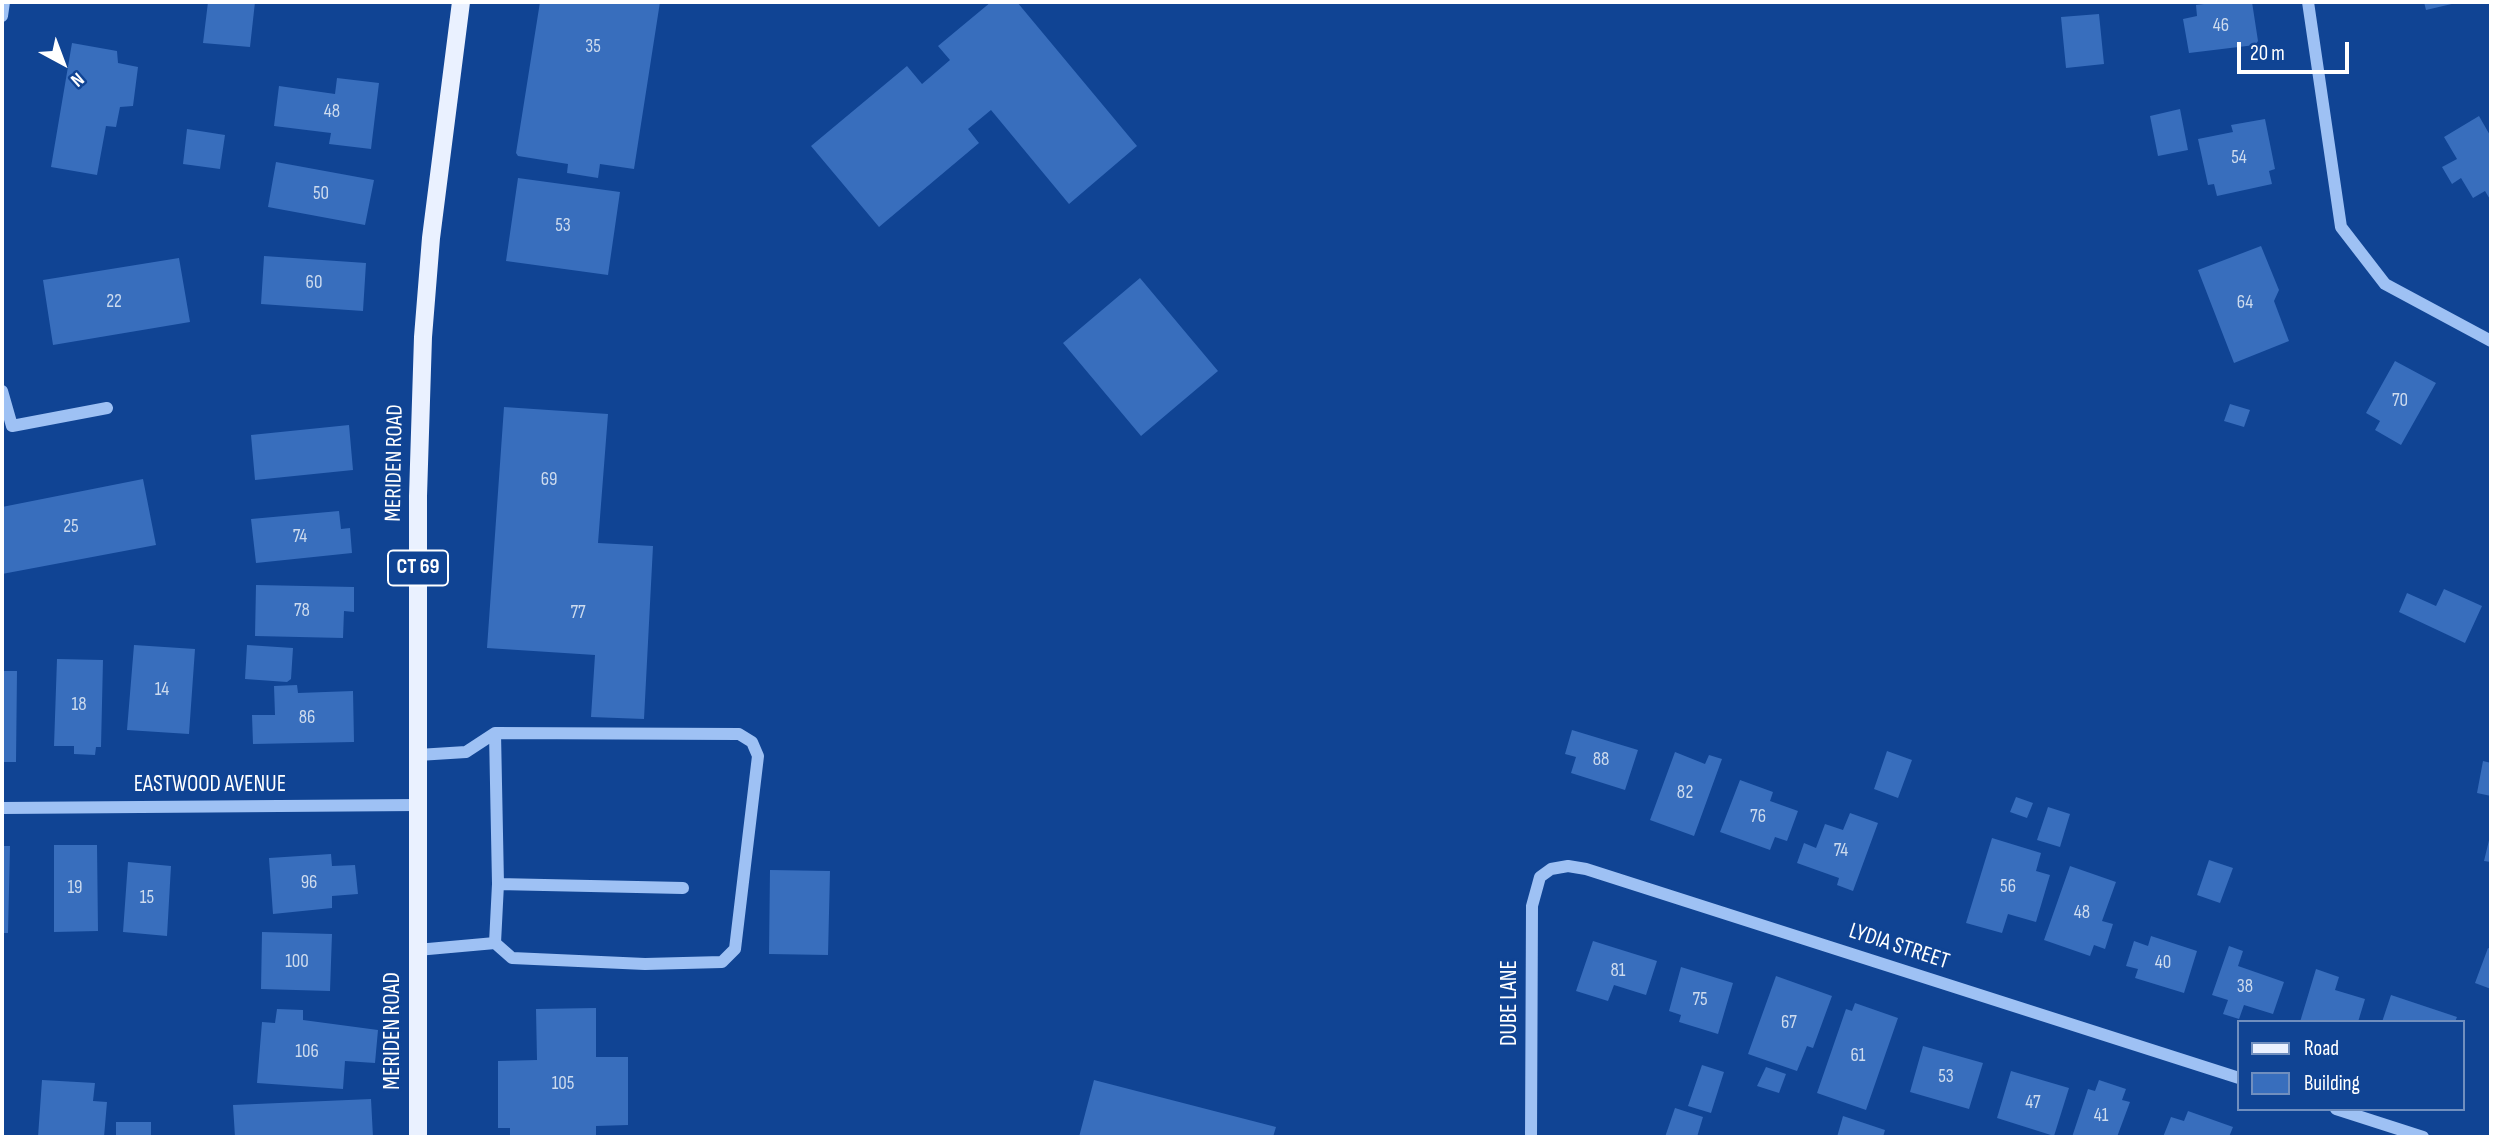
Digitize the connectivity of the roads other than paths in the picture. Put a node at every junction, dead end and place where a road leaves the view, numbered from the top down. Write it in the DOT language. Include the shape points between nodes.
graph roads {
  1 [pos="4,2"];
  2 [pos="461,2"];
  3 [pos="2308,2"];
  4 [pos="2,16"];
  5 [pos="2491,341"];
  6 [pos="2,391"];
  7 [pos="107,408"];
  8 [pos="495,733"];
  9 [pos="418,755"];
  10 [pos="418,805"];
  11 [pos="2,808"];
  12 [pos="1545,873"];
  13 [pos="498,884"];
  14 [pos="682,888"];
  15 [pos="495,943"];
  16 [pos="417,950"];
  17 [pos="2238,1078"];
  18 [pos="2342,1111"];
  19 [pos="418,1137"];
  20 [pos="1531,1137"];
  21 [pos="2423,1137"];
  1 -- 4 [label="street"];
  2 -- 9 [label="main road, MERIDEN ROAD / CT 69" via="422,337"];
  3 -- 5 [label="street" via="2341,227 2385,284"];
  6 -- 7 [label="street" via="12,426"];
  8 -- 9 [label="street" via="466,752"];
  8 -- 13 [label="street"];
  8 -- 15 [label="street" via="739,734 752,742 758,756 735,949 722,962 512,958"];
  9 -- 10 [label="main road, MERIDEN ROAD / CT 69"];
  10 -- 11 [label="street, EASTWOOD AVENUE"];
  10 -- 16 [label="main road, MERIDEN ROAD / CT 69"];
  12 -- 17 [label="street, LYDIA STREET" via="1568,866 1586,869"];
  12 -- 20 [label="street, DUBE LANE" via="1536,884 1532,906"];
  13 -- 14 [label="street"];
  13 -- 15 [label="street"];
  15 -- 16 [label="street"];
  16 -- 19 [label="main road, MERIDEN ROAD / CT 69"];
  18 -- 21 [label="street"];
}
